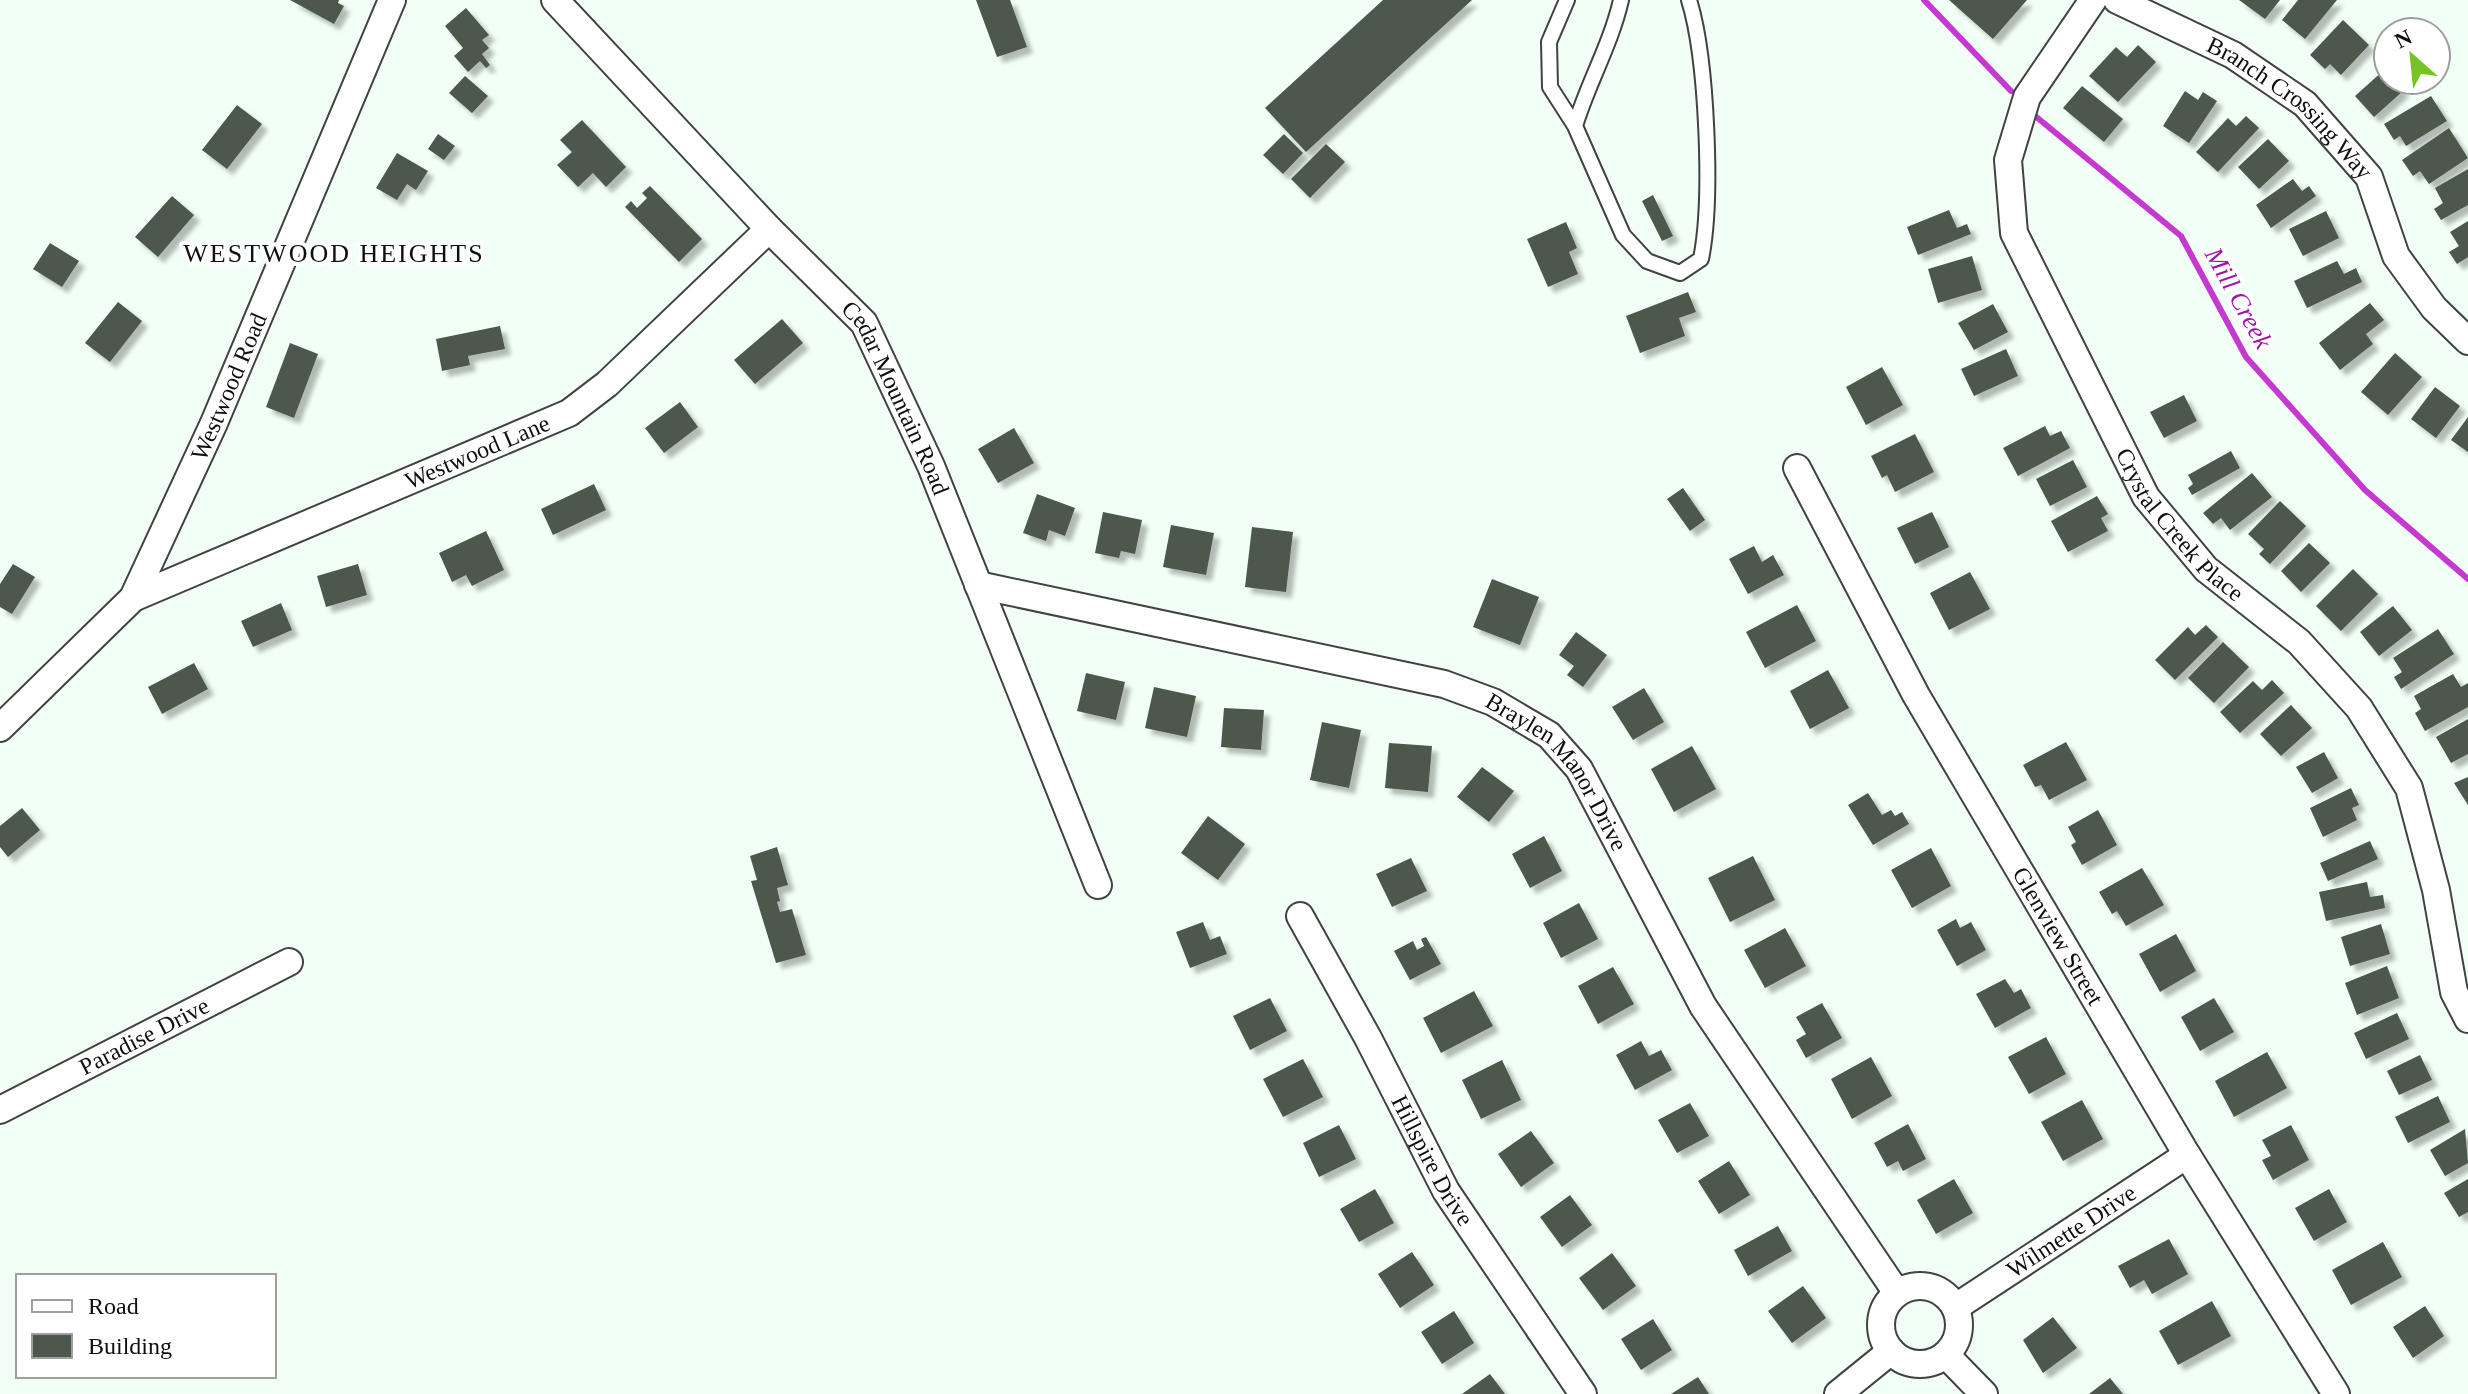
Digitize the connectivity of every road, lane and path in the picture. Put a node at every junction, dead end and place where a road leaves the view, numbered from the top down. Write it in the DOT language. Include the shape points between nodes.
graph roads {
  1 [pos="392,0"];
  2 [pos="555,0"];
  3 [pos="1567,0"];
  4 [pos="1621,0"];
  5 [pos="1689,0"];
  6 [pos="2093,0"];
  7 [pos="2117,0"];
  8 [pos="1575,126"];
  9 [pos="769,229"];
  10 [pos="2468,341"];
  11 [pos="1797,468"];
  12 [pos="978,585"];
  13 [pos="133,598"];
  14 [pos="0,728"];
  15 [pos="1098,885"];
  16 [pos="1300,916"];
  17 [pos="289,962"];
  18 [pos="2468,1019"];
  19 [pos="0,1110"];
  20 [pos="2187,1155"];
  21 [pos="1897,1293"];
  22 [pos="1956,1307"];
  23 [pos="1891,1351"];
  24 [pos="1946,1355"];
  25 [pos="1583,1394"];
  26 [pos="1838,1394"];
  27 [pos="1984,1394"];
  28 [pos="2336,1394"];
  1 -- 13 [label="street, Westwood Road" via="214,423"];
  2 -- 9 [label="street, Cedar Mountain Road"];
  3 -- 8 [label="lane" via="1549,42 1550,87"];
  4 -- 8 [label="lane"];
  5 -- 8 [label="lane" via="1704,108 1706,238 1701,259 1680,273 1647,261 1623,235"];
  6 -- 18 [label="street, Crystal Creek Place" via="2027,97 2008,160 2014,233 2146,497 2206,569 2299,642 2359,708 2409,788 2436,890 2454,992"];
  7 -- 10 [label="street, Branch Crossing Way" via="2233,55 2305,104 2369,177 2396,256 2434,308"];
  9 -- 12 [label="street, Cedar Mountain Road" via="864,323 931,466"];
  9 -- 13 [label="street, Westwood Lane" via="607,384 569,413"];
  11 -- 20 [label="street, Glenview Street" via="1916,695"];
  12 -- 15 [label="street, Cedar Mountain Road"];
  12 -- 21 [label="street, Braylen Manor Drive" via="1444,684 1493,702 1549,735 1579,769 1703,1006"];
  13 -- 14 [label="street, Westwood Road"];
  16 -- 25 [label="street, Hillspire Drive" via="1446,1191"];
  17 -- 19 [label="street, Paradise Drive"];
  20 -- 22 [label="street, Wilmette Drive"];
  20 -- 28 [label="street, Glenview Street"];
  21 -- 22 [label="street" via="1930,1286"];
  21 -- 23 [label="street" via="1888,1302 1881,1327"];
  22 -- 24 [label="street" via="1959,1333"];
  23 -- 24 [label="street" via="1911,1363"];
  23 -- 26 [label="street"];
  24 -- 27 [label="street"];
}
